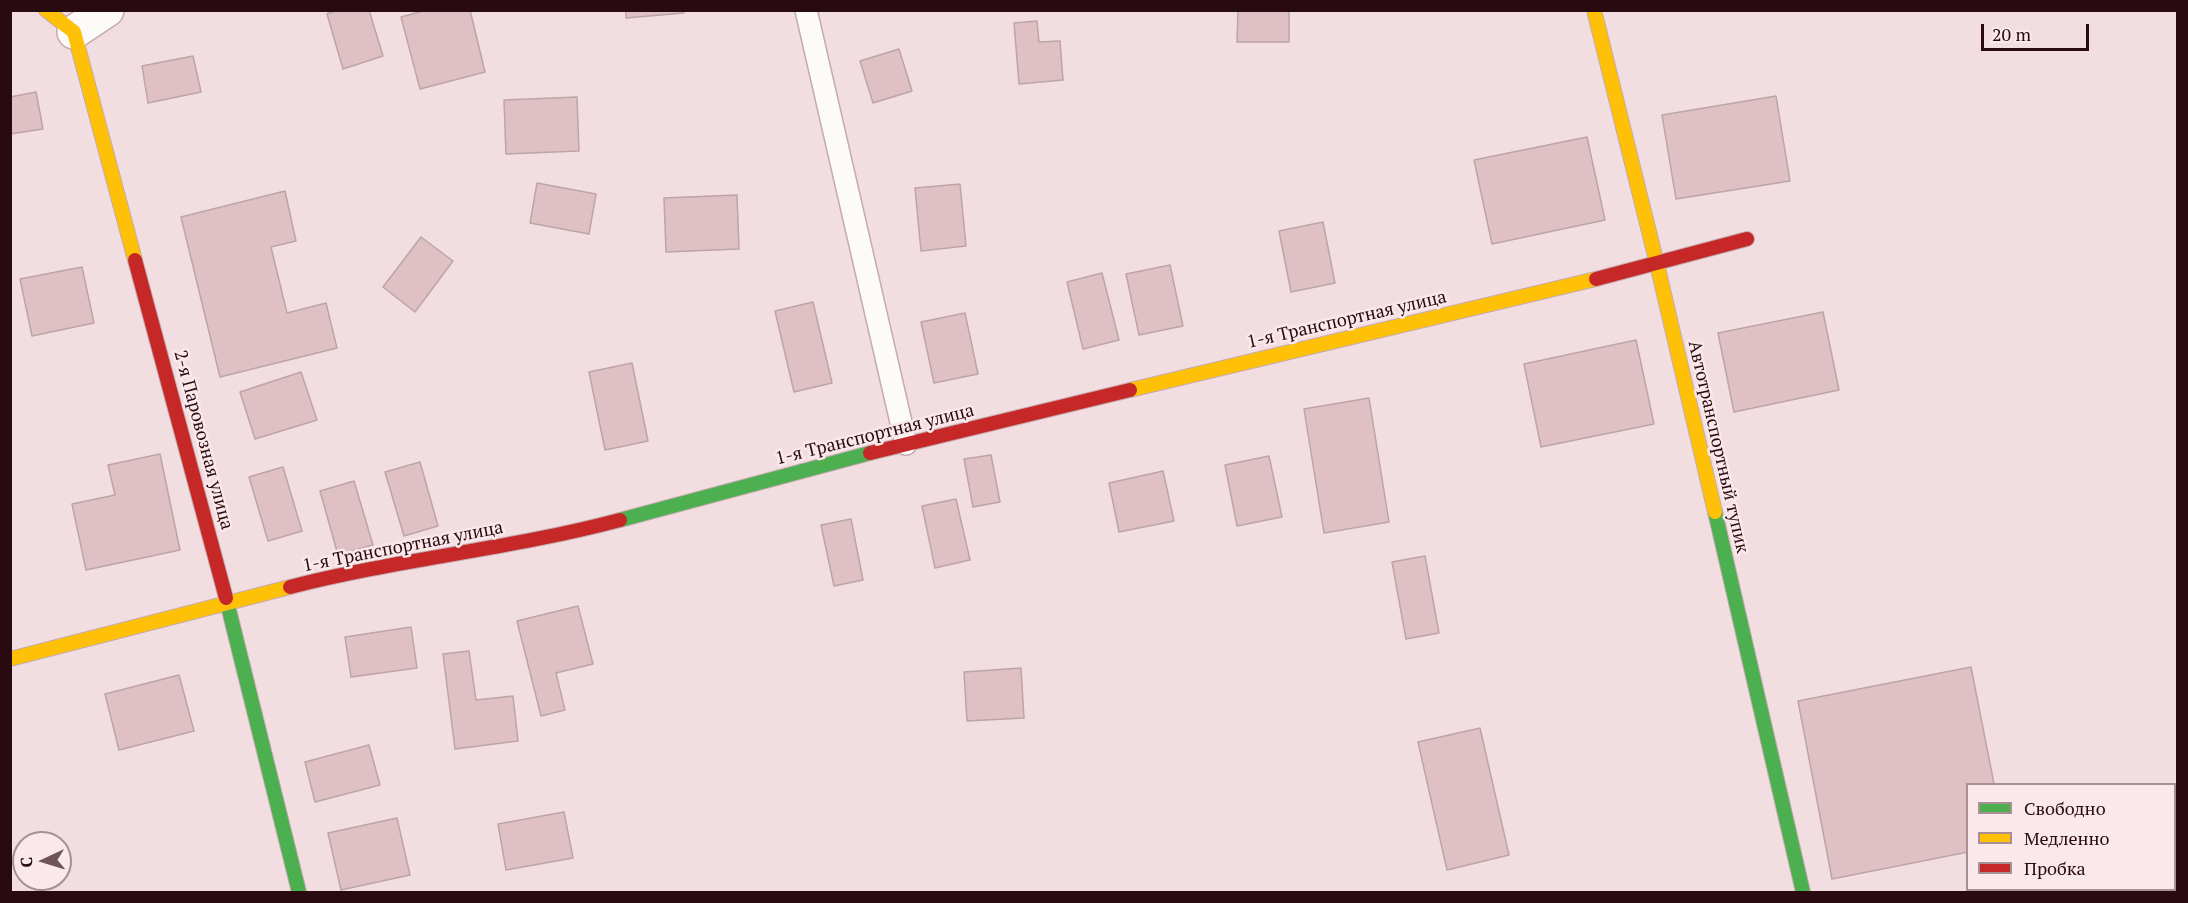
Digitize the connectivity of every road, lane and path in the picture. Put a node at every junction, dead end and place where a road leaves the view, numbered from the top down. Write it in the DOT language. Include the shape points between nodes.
graph roads {
  1 [pos="46,10"];
  2 [pos="107,10"];
  3 [pos="806,10"];
  4 [pos="1594,10"];
  5 [pos="74,32"];
  6 [pos="1747,239"];
  7 [pos="1657,264"];
  8 [pos="906,444"];
  9 [pos="228,604"];
  10 [pos="10,659"];
  11 [pos="299,892"];
  12 [pos="1803,892"];
  1 -- 5 [label="street"];
  2 -- 5 [label="street"];
  3 -- 8 [label="lane"];
  4 -- 7 [label="street, Автотранспортный тупик"];
  5 -- 9 [label="street, 2-я Паровозная улица"];
  6 -- 7 [label="street, 1-я Транспортная улица"];
  7 -- 8 [label="street, 1-я Транспортная улица"];
  7 -- 12 [label="street, Автотранспортный тупик"];
  8 -- 9 [label="street, 1-я Транспортная улица" via="566,534 345,573"];
  9 -- 10 [label="street, 1-я Транспортная улица"];
  9 -- 11 [label="street, 2-я Паровозная улица"];
}
